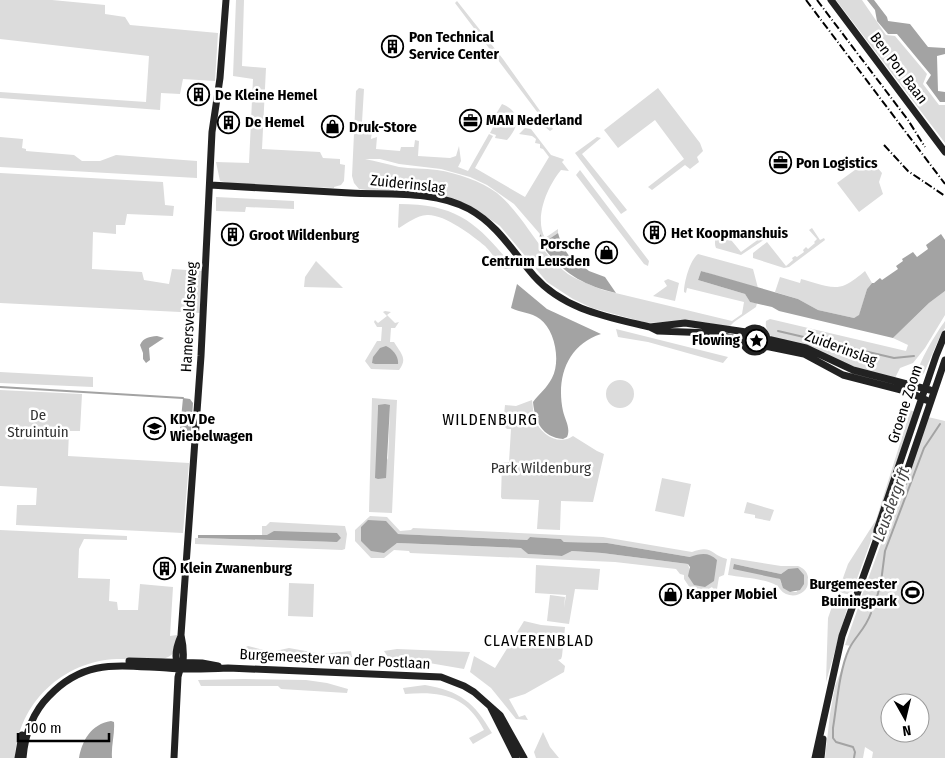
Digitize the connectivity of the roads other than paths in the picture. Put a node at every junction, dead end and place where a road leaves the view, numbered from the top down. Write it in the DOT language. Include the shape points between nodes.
graph roads {
  1 [pos="226,0"];
  2 [pos="831,0"];
  3 [pos="945,152"];
  4 [pos="210,185"];
  5 [pos="650,327"];
  6 [pos="746,332"];
  7 [pos="945,334"];
  8 [pos="744,341"];
  9 [pos="766,343"];
  10 [pos="945,360"];
  11 [pos="925,389"];
  12 [pos="935,391"];
  13 [pos="922,399"];
  14 [pos="931,401"];
  15 [pos="876,541"];
  16 [pos="179,664"];
  17 [pos="827,704"];
  18 [pos="491,708"];
  19 [pos="18,758"];
  20 [pos="23,758"];
  21 [pos="174,758"];
  22 [pos="516,758"];
  23 [pos="524,758"];
  24 [pos="815,758"];
  25 [pos="821,758"];
  1 -- 4 [label="street, Hamersveldseweg" via="212,132"];
  2 -- 3 [label="street, Ben Pon Baan"];
  4 -- 5 [label="street, Zuiderinslag" via="416,196 451,202 489,223 535,277 559,298 588,312"];
  4 -- 16 [label="street, Hamersveldseweg"];
  5 -- 6 [label="street, Zuiderinslag" via="698,324"];
  5 -- 8 [label="street, Zuiderinslag" via="658,331 711,333"];
  6 -- 8 [label="street"];
  6 -- 9 [label="street" via="758,328 764,332"];
  7 -- 11 [label="street, Groene Zoom"];
  8 -- 9 [label="street" via="752,351 761,350"];
  9 -- 11 [label="street, Zuiderinslag" via="815,352 853,370"];
  9 -- 13 [label="street, Zuiderinslag" via="804,354 843,376 909,392"];
  10 -- 12 [label="street, Groene Zoom"];
  11 -- 12 [label="street, Zuiderinslag"];
  11 -- 13 [label="street, Groene Zoom"];
  12 -- 14 [label="street, Groene Zoom"];
  13 -- 14 [label="street, Zuiderinslag"];
  13 -- 15 [label="street, Groene Zoom"];
  14 -- 15 [label="street, Groene Zoom" via="902,486"];
  15 -- 17 [label="street, Groene Zoom" via="842,636"];
  16 -- 18 [label="street, Burgemeester van der Postlaan" via="200,670 228,668 441,677 474,692"];
  16 -- 19 [label="street, Burgemeester van der Postlaan" via="107,662 69,675 48,691 31,712 22,734"];
  16 -- 20 [label="street, Burgemeester van der Postlaan" via="116,665 74,676 38,708 28,731"];
  16 -- 21 [label="street, Hamersveldseweg"];
  17 -- 24 [label="street, Groene Zoom"];
  17 -- 25 [label="street, Groene Zoom"];
  18 -- 22 [label="street, Burgemeester van der Postlaan"];
  18 -- 23 [label="street, Burgemeester van der Postlaan" via="500,714"];
}
